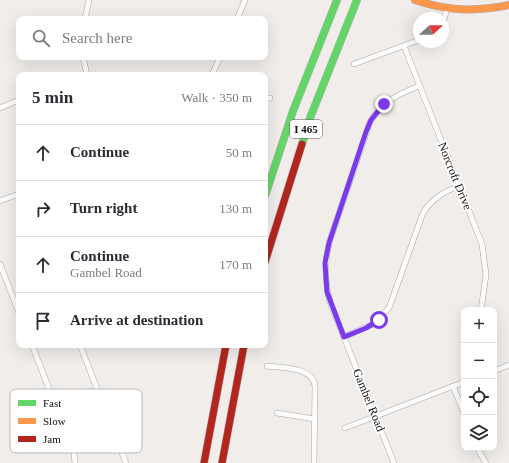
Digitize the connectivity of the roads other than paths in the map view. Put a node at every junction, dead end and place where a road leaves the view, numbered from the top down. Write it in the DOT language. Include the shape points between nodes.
graph roads {
  1 [pos="89,0"];
  2 [pos="245,0"];
  3 [pos="337,0"];
  4 [pos="357,0"];
  5 [pos="415,0"];
  6 [pos="509,5"];
  7 [pos="447,9"];
  8 [pos="446,12"];
  9 [pos="86,16"];
  10 [pos="238,16"];
  11 [pos="413,42"];
  12 [pos="404,46"];
  13 [pos="83,60"];
  14 [pos="219,60"];
  15 [pos="354,64"];
  16 [pos="85,72"];
  17 [pos="213,72"];
  18 [pos="419,86"];
  19 [pos="16,101"];
  20 [pos="0,108"];
  21 [pos="459,186"];
  22 [pos="268,187"];
  23 [pos="16,195"];
  24 [pos="0,201"];
  25 [pos="268,252"];
  26 [pos="0,264"];
  27 [pos="16,305"];
  28 [pos="481,307"];
  29 [pos="344,337"];
  30 [pos="33,348"];
  31 [pos="81,348"];
  32 [pos="225,348"];
  33 [pos="243,348"];
  34 [pos="509,365"];
  35 [pos="267,366"];
  36 [pos="497,369"];
  37 [pos="461,383"];
  38 [pos="454,386"];
  39 [pos="49,389"];
  40 [pos="97,389"];
  41 [pos="461,406"];
  42 [pos="277,413"];
  43 [pos="376,416"];
  44 [pos="315,419"];
  45 [pos="345,428"];
  46 [pos="479,451"];
  47 [pos="122,453"];
  48 [pos="126,463"];
  49 [pos="204,463"];
  50 [pos="222,463"];
  51 [pos="314,463"];
  52 [pos="394,463"];
  53 [pos="486,463"];
  1 -- 9 [label="street"];
  2 -- 10 [label="street"];
  3 -- 22 [label="main road, I 465" via="298,98"];
  4 -- 25 [label="main road, I 465" via="310,118"];
  5 -- 7 [label="main road"];
  6 -- 7 [label="main road" via="480,10"];
  7 -- 8 [label="street"];
  11 -- 12 [label="street"];
  12 -- 15 [label="street"];
  12 -- 18 [label="street, Norcroft Drive"];
  13 -- 16 [label="street"];
  14 -- 17 [label="street"];
  18 -- 21 [label="street, Norcroft Drive"];
  18 -- 29 [label="street, Gambel Road" via="391,99 371,120 327,248 325,276 330,302"];
  19 -- 20 [label="street"];
  21 -- 28 [label="street, Norcroft Drive" via="482,244 486,262"];
  21 -- 29 [label="street" via="438,196 423,213 388,310 375,323"];
  23 -- 24 [label="street"];
  26 -- 27 [label="street"];
  29 -- 43 [label="street, Gambel Road"];
  30 -- 39 [label="street"];
  31 -- 40 [label="street"];
  32 -- 49 [label="main road"];
  33 -- 50 [label="main road"];
  34 -- 36 [label="street"];
  35 -- 44 [label="street" via="305,372 312,377 315,386"];
  37 -- 38 [label="street"];
  38 -- 41 [label="street"];
  38 -- 43 [label="street"];
  42 -- 44 [label="street"];
  43 -- 45 [label="street"];
  43 -- 52 [label="street, Gambel Road"];
  44 -- 51 [label="street"];
  46 -- 53 [label="street"];
  47 -- 48 [label="street"];
}
